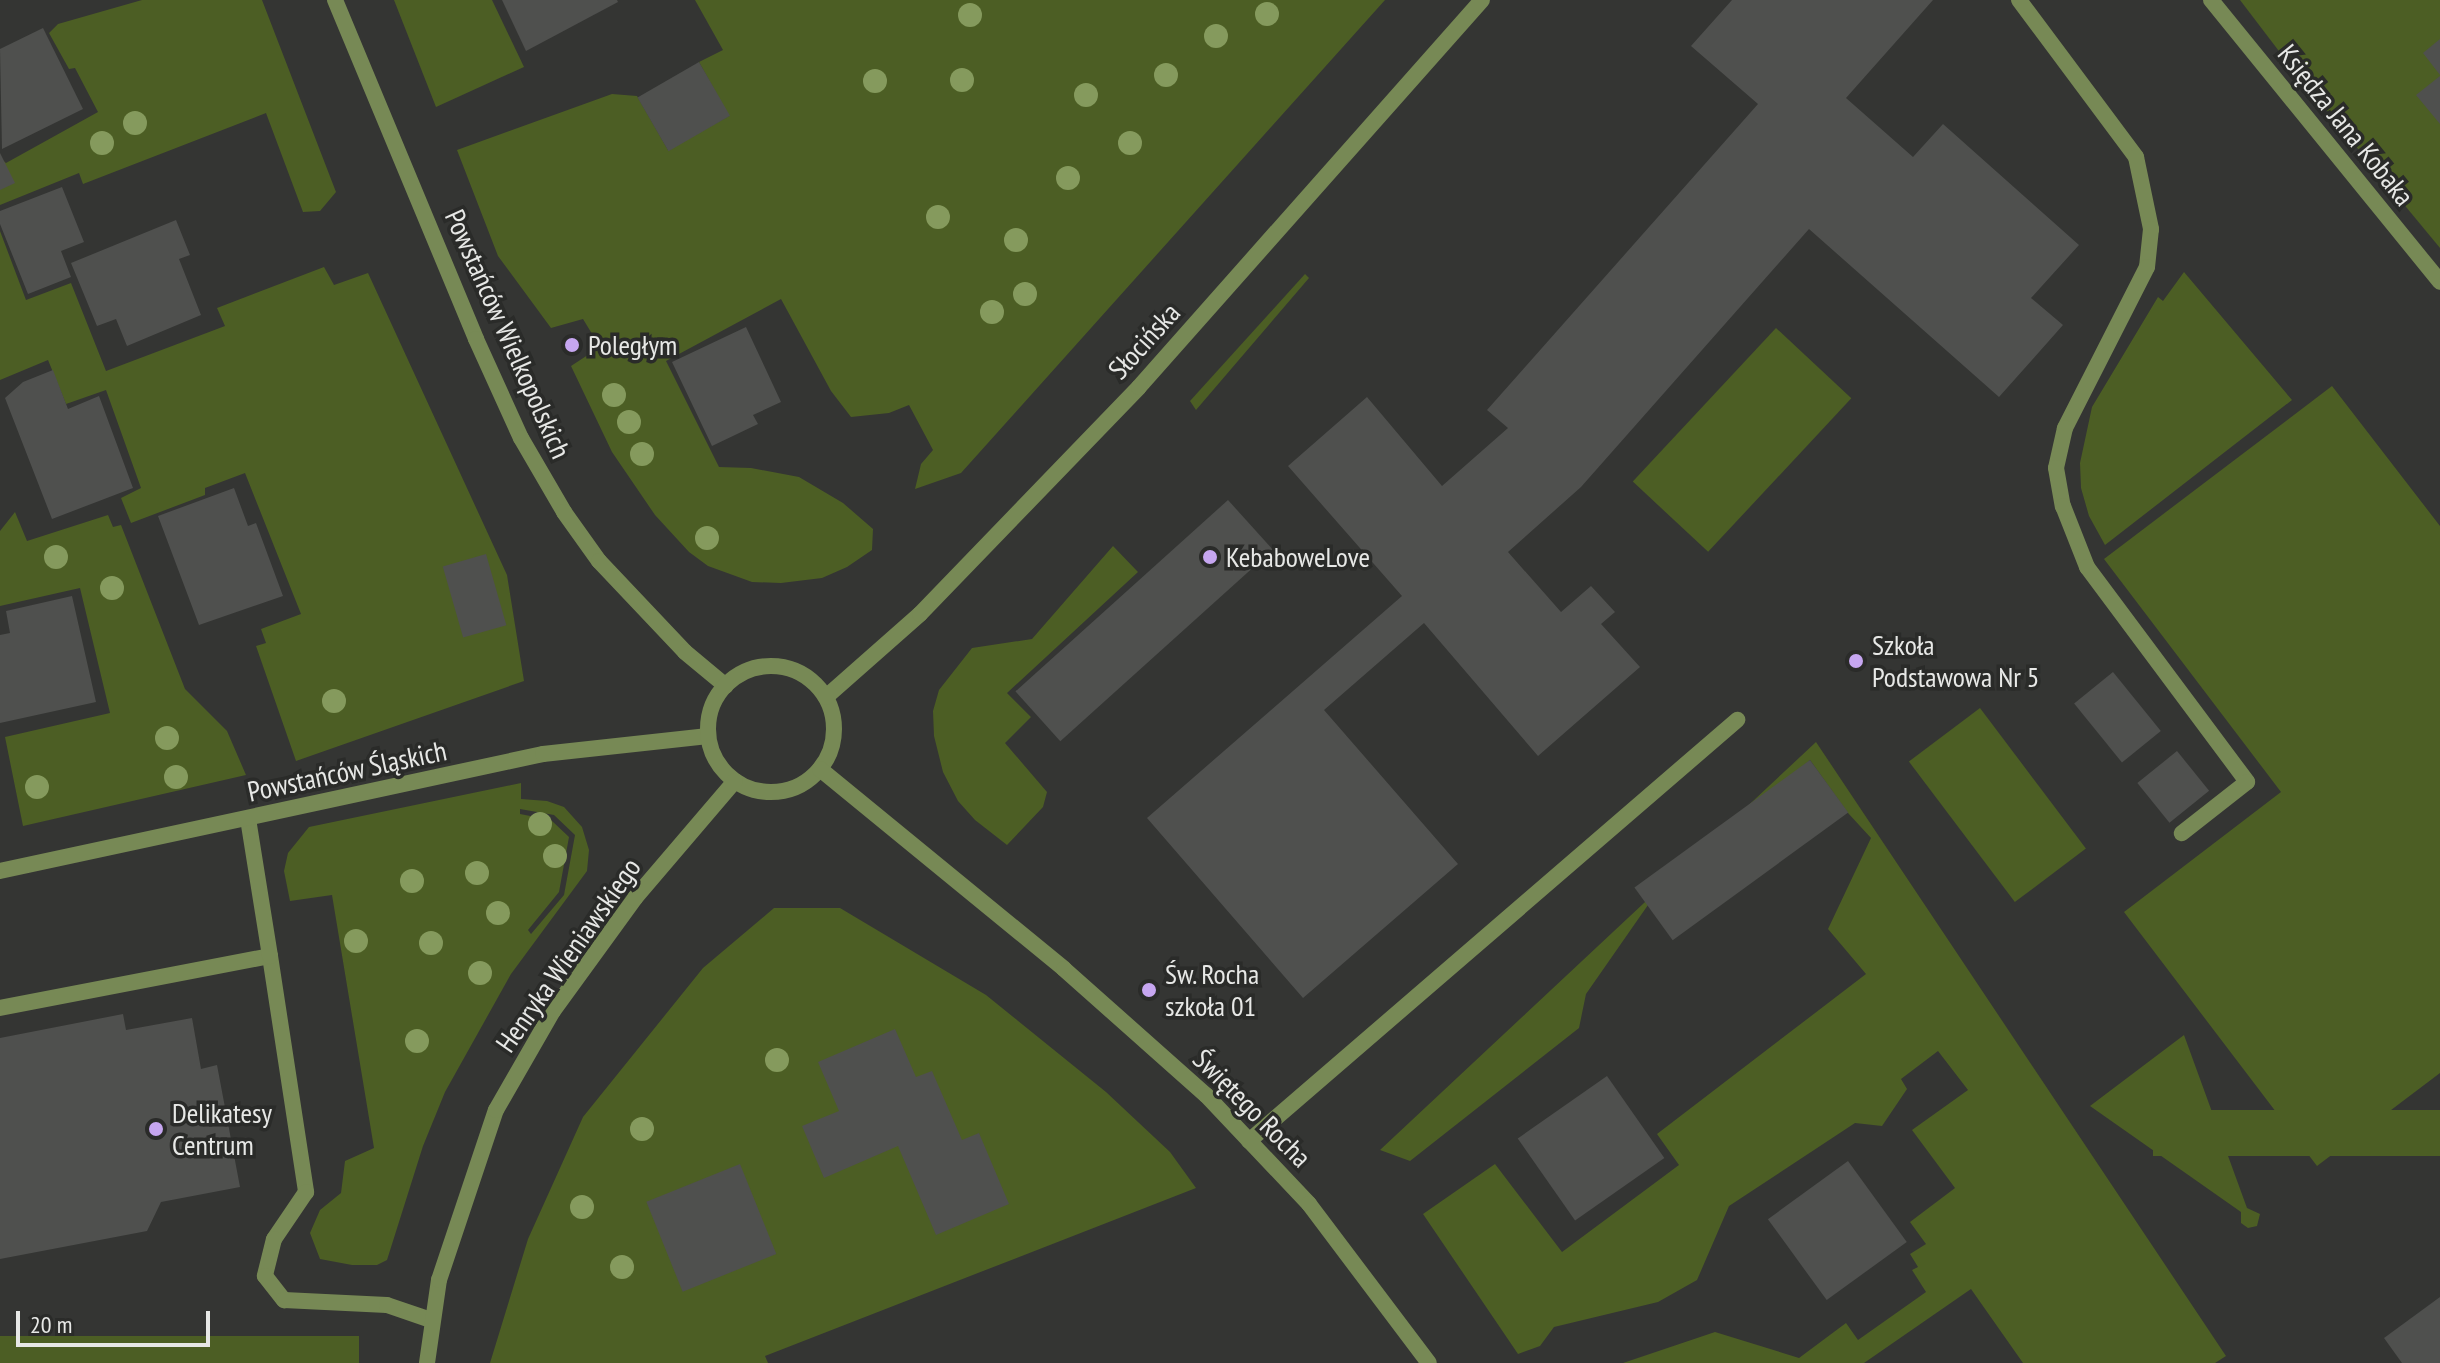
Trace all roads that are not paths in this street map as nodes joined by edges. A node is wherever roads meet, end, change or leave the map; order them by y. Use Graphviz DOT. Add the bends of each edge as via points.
graph roads {
  1 [pos="335,0"];
  2 [pos="1482,0"];
  3 [pos="2019,0"];
  4 [pos="2211,0"];
  5 [pos="2440,282"];
  6 [pos="726,686"];
  7 [pos="826,697"];
  8 [pos="1737,720"];
  9 [pos="708,736"];
  10 [pos="820,769"];
  11 [pos="735,781"];
  12 [pos="248,819"];
  13 [pos="2182,833"];
  14 [pos="0,871"];
  15 [pos="270,956"];
  16 [pos="0,1008"];
  17 [pos="1249,1141"];
  18 [pos="431,1320"];
  19 [pos="427,1363"];
  20 [pos="1429,1363"];
  1 -- 6 [label="street, Powstańców Wielkopolskich" via="521,438 599,561 685,652"];
  2 -- 7 [label="street, Słocińska" via="1139,387 920,614"];
  3 -- 13 [label="street" via="2136,157 2151,229 2147,267 2065,428 2056,468 2063,506 2087,567 2247,782"];
  4 -- 5 [label="street, Księdza Jana Kobaka"];
  6 -- 7 [label="street" via="741,674 778,666 797,672"];
  6 -- 9 [label="street" via="711,708"];
  7 -- 10 [label="street" via="834,734"];
  8 -- 17 [label="street"];
  9 -- 11 [label="street" via="712,754"];
  9 -- 12 [label="street, Powstańców Śląskich" via="543,754"];
  10 -- 11 [label="street" via="780,791"];
  10 -- 17 [label="street, Świętego Rocha" via="1108,1006"];
  11 -- 18 [label="street, Henryka Wieniawskiego" via="635,898 553,1011 516,1074 496,1110 460,1210"];
  12 -- 14 [label="street, Powstańców Śląskich"];
  12 -- 15 [label="street"];
  15 -- 16 [label="street"];
  15 -- 18 [label="street" via="306,1192 274,1239 265,1276 284,1300 387,1305"];
  17 -- 20 [label="street, Świętego Rocha" via="1309,1204"];
  18 -- 19 [label="street, Henryka Wieniawskiego"];
}
